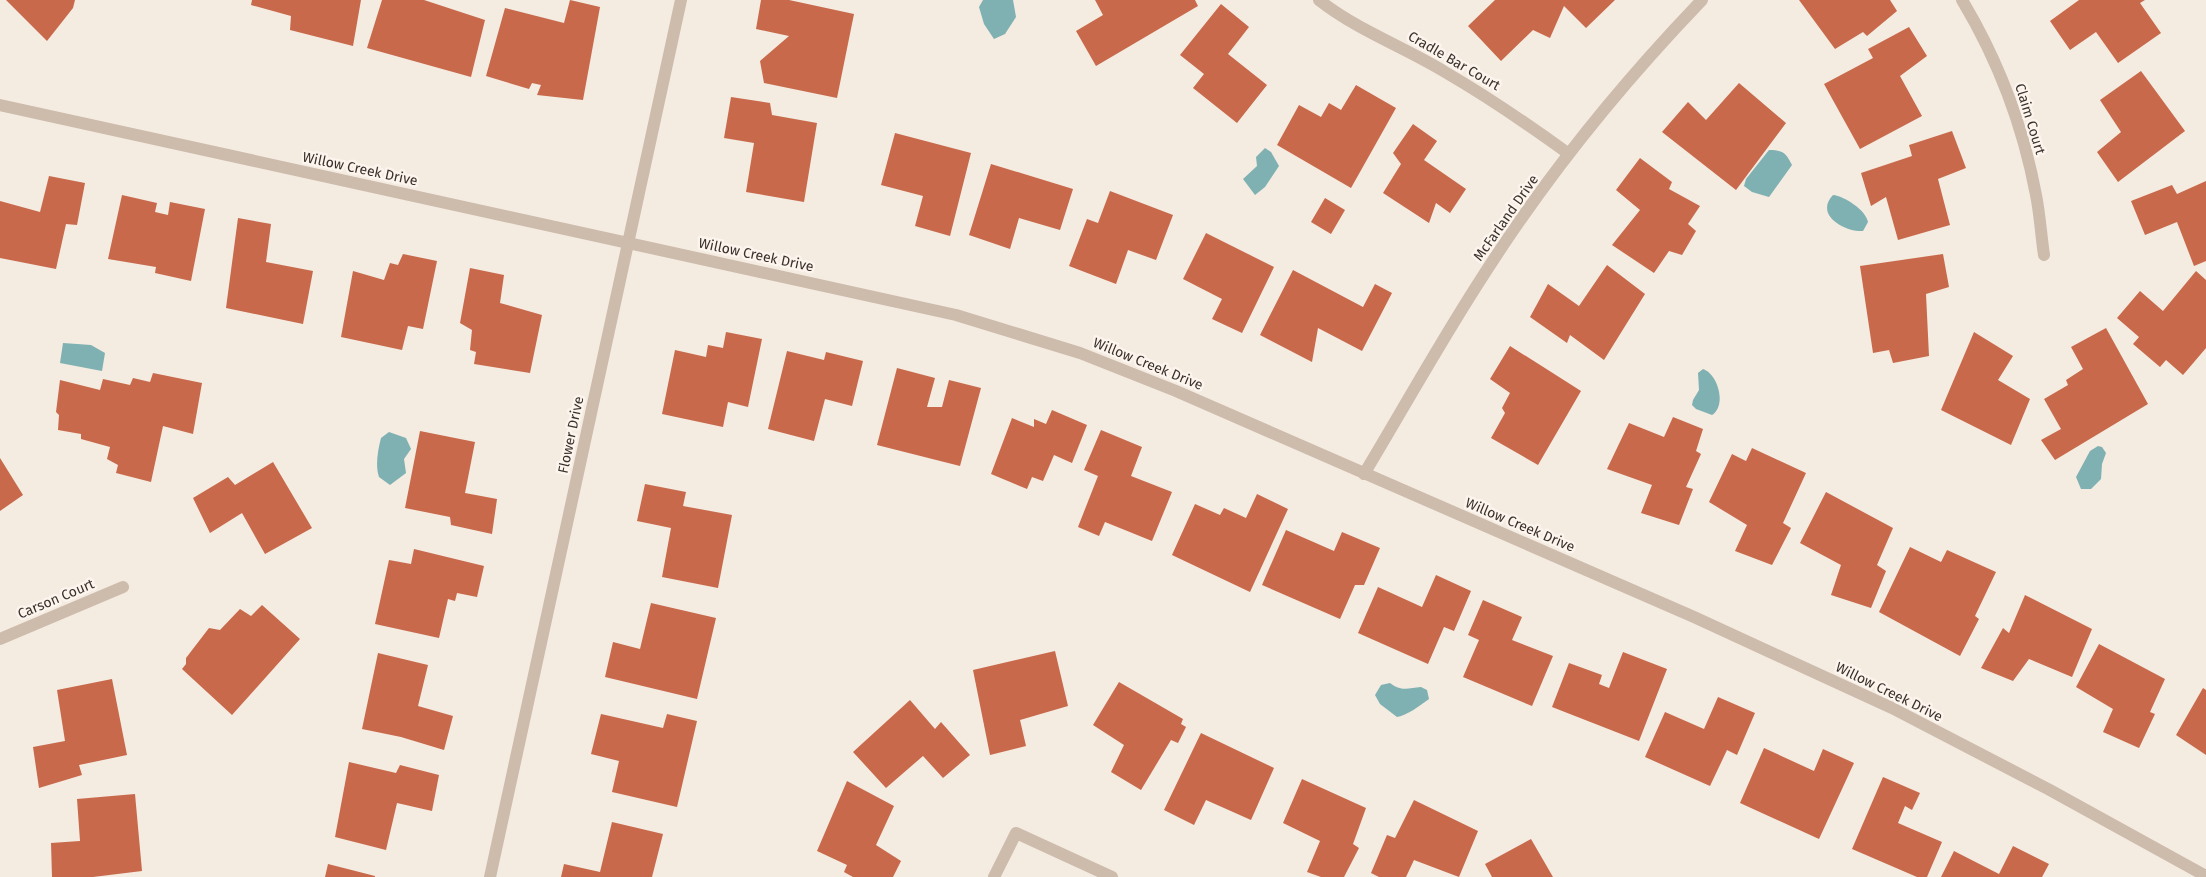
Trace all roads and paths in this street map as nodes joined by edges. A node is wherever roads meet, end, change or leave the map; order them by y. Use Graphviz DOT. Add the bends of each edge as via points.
graph roads {
  1 [pos="681,0"];
  2 [pos="1319,0"];
  3 [pos="1702,0"];
  4 [pos="1962,0"];
  5 [pos="0,105"];
  6 [pos="1569,154"];
  7 [pos="628,242"];
  8 [pos="2044,255"];
  9 [pos="1364,474"];
  10 [pos="123,587"];
  11 [pos="0,639"];
  12 [pos="2206,876"];
  13 [pos="490,877"];
  14 [pos="994,877"];
  15 [pos="1112,877"];
  1 -- 7 [label="street, Flower Drive"];
  2 -- 6 [label="street, Cradle Bar Court" via="1336,13 1444,71 1509,111"];
  3 -- 6 [label="street, McFarland Drive" via="1664,40"];
  4 -- 8 [label="street, Claim Court" via="1978,26 2003,81 2022,137 2036,196"];
  5 -- 7 [label="street, Willow Creek Drive"];
  6 -- 9 [label="street, McFarland Drive" via="1500,251"];
  7 -- 9 [label="street, Willow Creek Drive" via="956,314 1070,350 1176,391"];
  7 -- 13 [label="street, Flower Drive"];
  9 -- 12 [label="street, Willow Creek Drive" via="1694,617 1892,708"];
  10 -- 11 [label="street, Carson Court"];
  14 -- 15 [label="street" via="1016,833"];
}
